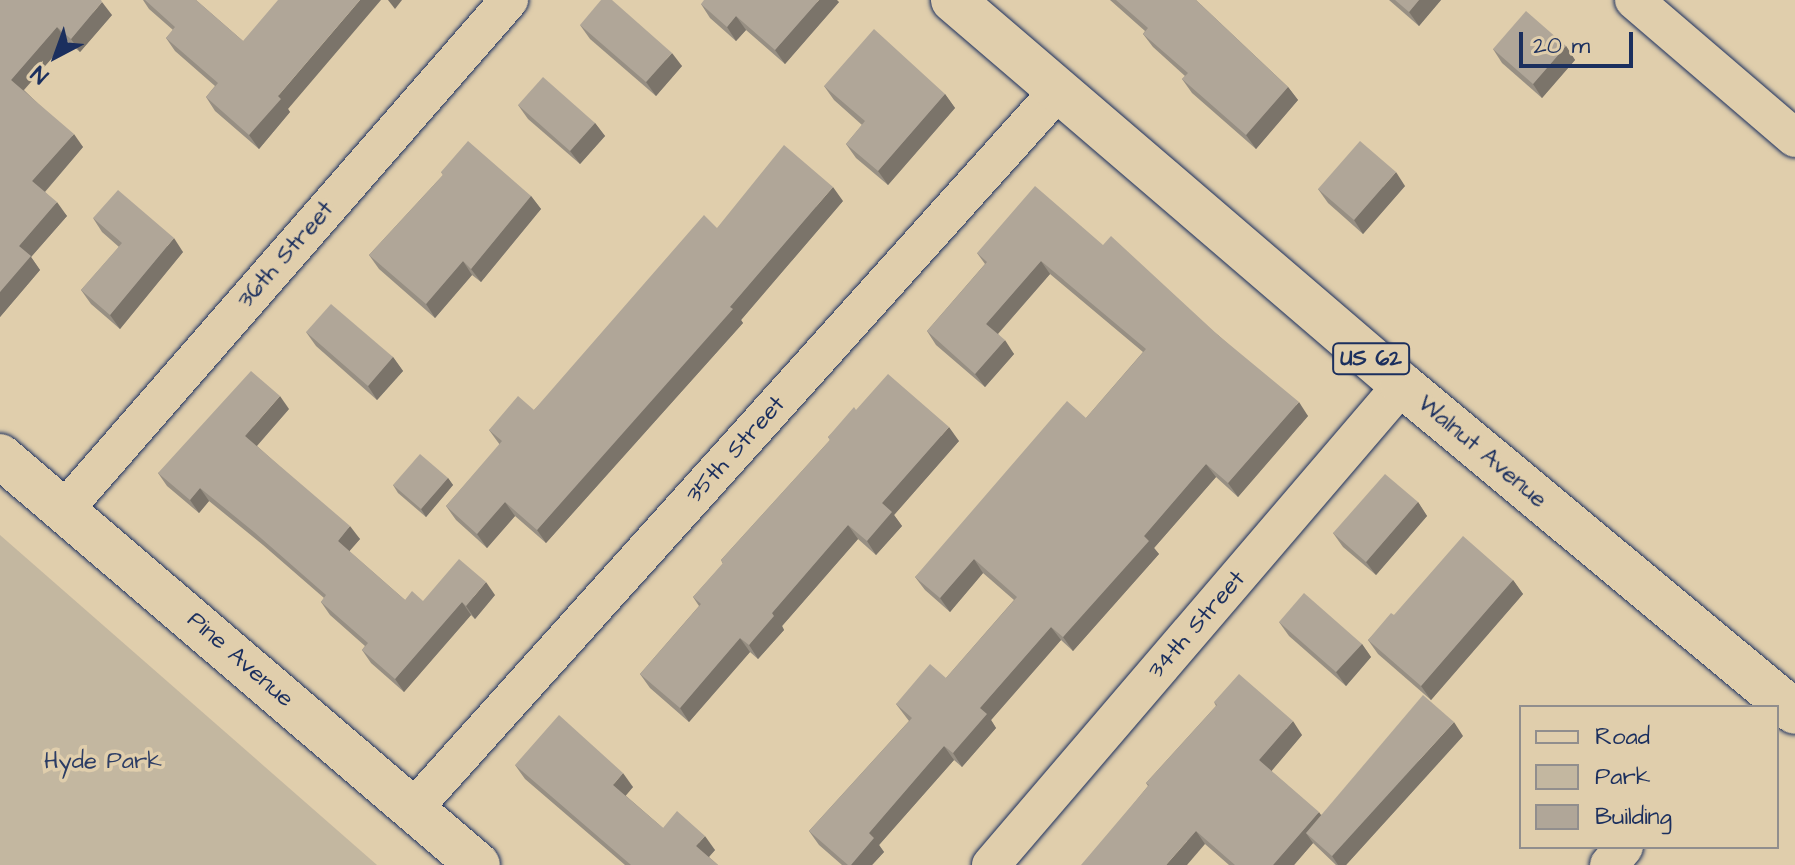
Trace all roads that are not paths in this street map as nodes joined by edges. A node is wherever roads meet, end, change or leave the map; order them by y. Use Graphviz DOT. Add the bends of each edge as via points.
graph roads {
  1 [pos="509,0"];
  2 [pos="953,0"];
  3 [pos="1634,0"];
  4 [pos="1059,90"];
  5 [pos="1795,138"];
  6 [pos="1402,385"];
  7 [pos="0,456"];
  8 [pos="64,510"];
  9 [pos="1768,702"];
  10 [pos="413,809"];
  11 [pos="1622,849"];
  12 [pos="478,865"];
  13 [pos="991,865"];
  14 [pos="1609,865"];
  1 -- 8 [label="street, 36th Street"];
  2 -- 4 [label="main road, Walnut Avenue / US 62"];
  3 -- 5 [label="street"];
  4 -- 6 [label="main road, Walnut Avenue / US 62"];
  4 -- 10 [label="street, 35th Street"];
  6 -- 9 [label="main road, Walnut Avenue / US 62"];
  6 -- 13 [label="street, 34th Street"];
  7 -- 8 [label="main road, Pine Avenue"];
  8 -- 10 [label="main road, Pine Avenue"];
  10 -- 12 [label="main road, Pine Avenue"];
  11 -- 14 [label="street"];
}
